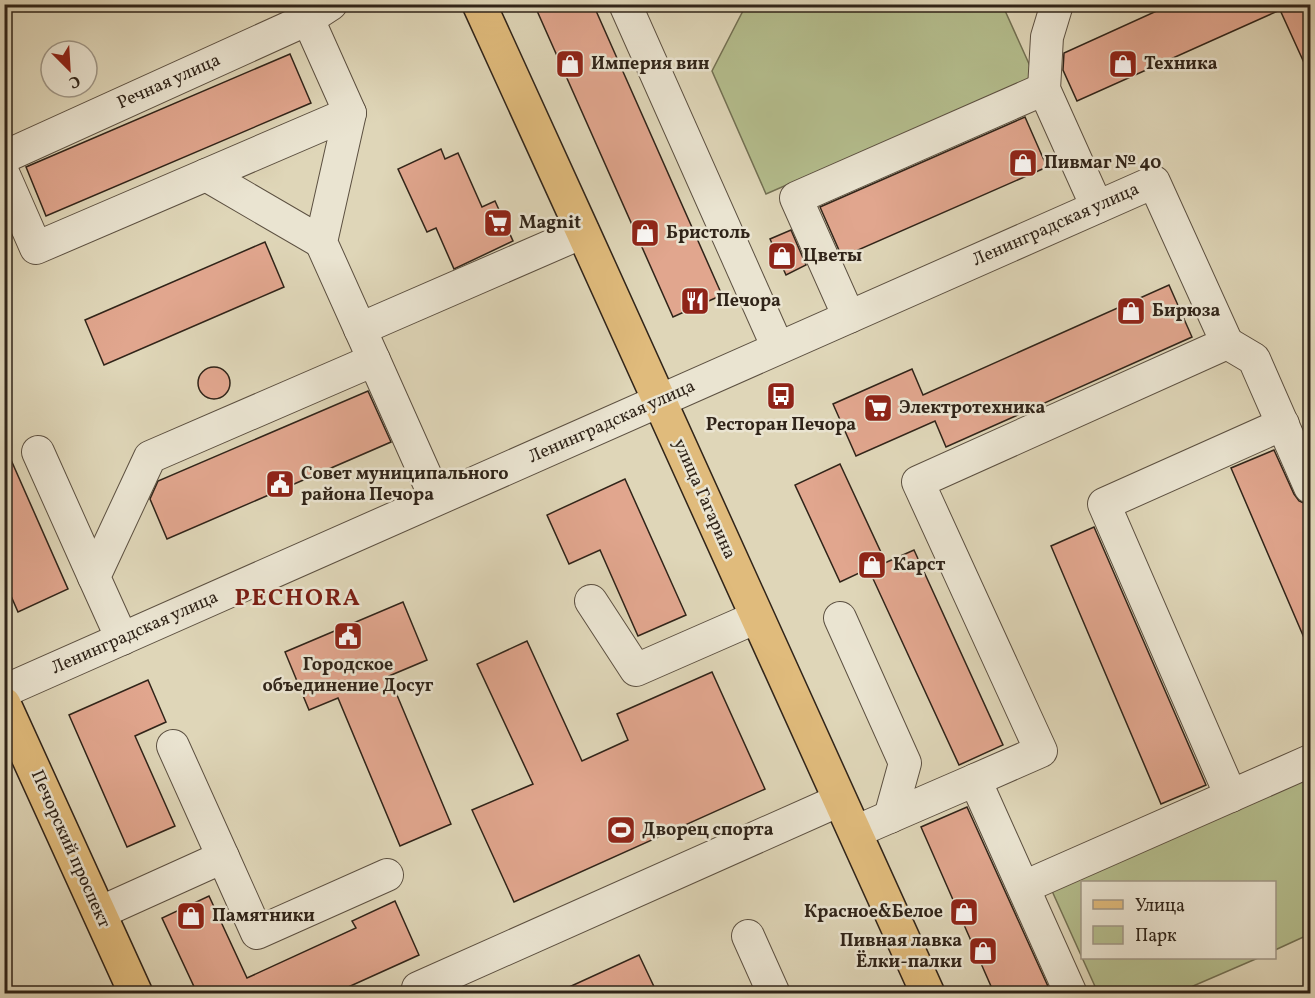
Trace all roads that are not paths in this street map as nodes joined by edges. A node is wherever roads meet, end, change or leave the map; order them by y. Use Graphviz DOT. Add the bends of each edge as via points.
graph roads {
  1 [pos="479,4"];
  2 [pos="625,4"];
  3 [pos="1057,4"];
  4 [pos="320,12"];
  5 [pos="1044,89"];
  6 [pos="350,113"];
  7 [pos="4,157"];
  8 [pos="4,175"];
  9 [pos="206,175"];
  10 [pos="1097,207"];
  11 [pos="583,232"];
  12 [pos="321,242"];
  13 [pos="849,317"];
  14 [pos="360,328"];
  15 [pos="1227,343"];
  16 [pos="778,348"];
  17 [pos="374,360"];
  18 [pos="659,400"];
  19 [pos="1283,424"];
  20 [pos="38,452"];
  21 [pos="1311,487"];
  22 [pos="436,499"];
  23 [pos="94,577"];
  24 [pos="591,601"];
  25 [pos="757,617"];
  26 [pos="840,618"];
  27 [pos="122,639"];
  28 [pos="4,691"];
  29 [pos="4,704"];
  30 [pos="172,746"];
  31 [pos="1311,761"];
  32 [pos="975,780"];
  33 [pos="1231,796"];
  34 [pos="840,800"];
  35 [pos="890,817"];
  36 [pos="855,832"];
  37 [pos="223,857"];
  38 [pos="387,874"];
  39 [pos="1023,887"];
  40 [pos="99,913"];
  41 [pos="747,936"];
  42 [pos="418,988"];
  43 [pos="136,993"];
  44 [pos="774,993"];
  45 [pos="928,993"];
  46 [pos="1071,993"];
  1 -- 11 [label="main road, улица Гагарина"];
  2 -- 16 [label="street"];
  3 -- 5 [label="street" via="1047,37"];
  4 -- 6 [label="street"];
  4 -- 7 [label="street, Речная улица"];
  5 -- 10 [label="street"];
  5 -- 13 [label="street" via="796,198"];
  6 -- 9 [label="street"];
  6 -- 12 [label="street"];
  8 -- 9 [label="street" via="36,248"];
  9 -- 12 [label="street"];
  10 -- 13 [label="street, Ленинградская улица"];
  10 -- 15 [label="street, Ленинградская улица" via="1154,182"];
  11 -- 14 [label="street"];
  11 -- 18 [label="main road, улица Гагарина"];
  12 -- 14 [label="street"];
  13 -- 16 [label="street, Ленинградская улица"];
  14 -- 17 [label="street"];
  15 -- 19 [label="street" via="1254,359"];
  15 -- 32 [label="street" via="918,483 1041,751"];
  16 -- 18 [label="street, Ленинградская улица"];
  17 -- 22 [label="street"];
  17 -- 23 [label="street" via="150,457"];
  18 -- 22 [label="street, Ленинградская улица"];
  18 -- 25 [label="main road, улица Гагарина"];
  19 -- 21 [label="street"];
  19 -- 33 [label="street" via="1104,504"];
  20 -- 23 [label="street"];
  22 -- 27 [label="street, Ленинградская улица"];
  23 -- 27 [label="street"];
  24 -- 25 [label="street" via="636,670"];
  25 -- 34 [label="main road, улица Гагарина"];
  26 -- 35 [label="street" via="905,763"];
  27 -- 28 [label="street, Ленинградская улица"];
  29 -- 40 [label="main road, Печорский проспект"];
  30 -- 37 [label="street"];
  31 -- 33 [label="street"];
  32 -- 35 [label="street"];
  32 -- 39 [label="street"];
  33 -- 39 [label="street"];
  34 -- 36 [label="main road, улица Гагарина"];
  34 -- 42 [label="street"];
  35 -- 36 [label="street"];
  36 -- 45 [label="main road, улица Гагарина"];
  37 -- 38 [label="street" via="257,933"];
  37 -- 40 [label="street"];
  39 -- 46 [label="street"];
  40 -- 43 [label="main road, Печорский проспект"];
  41 -- 44 [label="street"];
}
